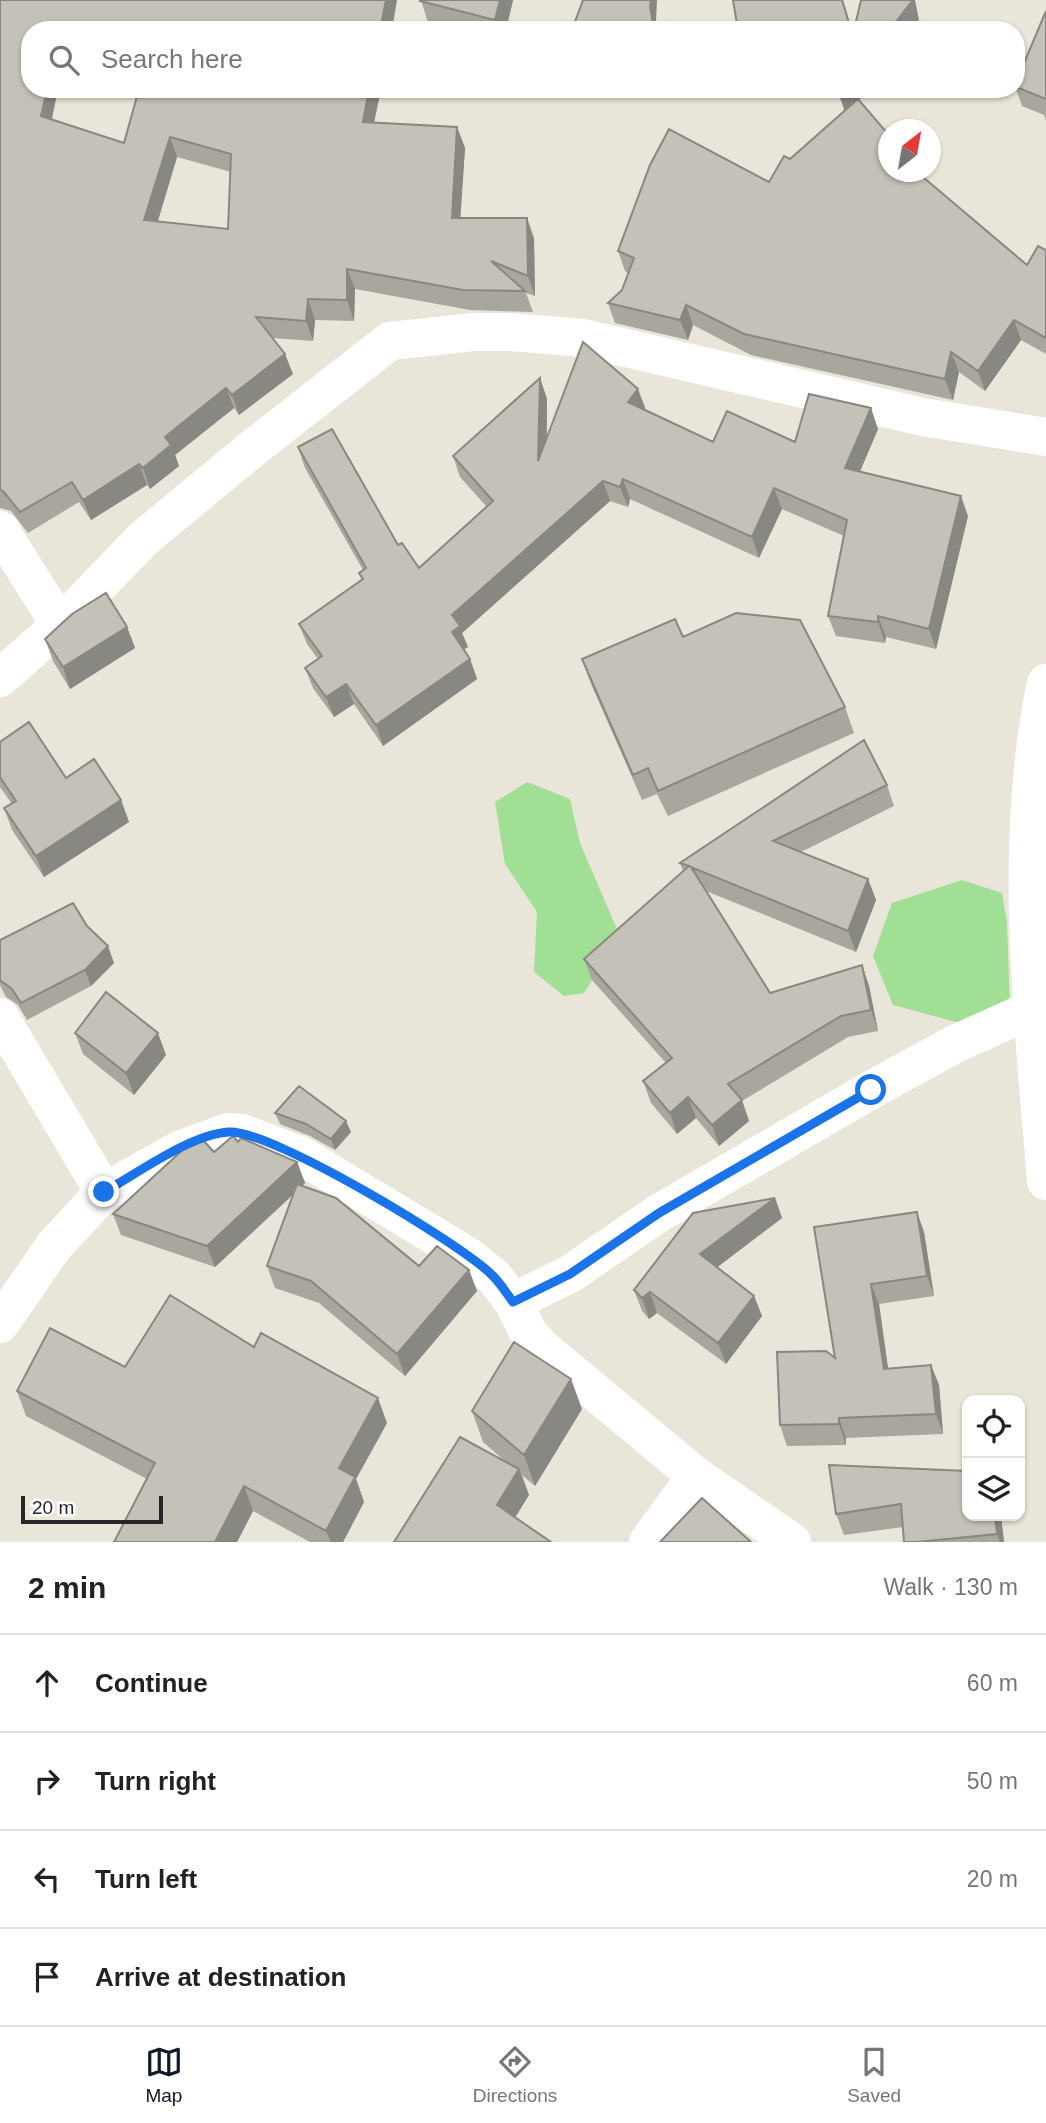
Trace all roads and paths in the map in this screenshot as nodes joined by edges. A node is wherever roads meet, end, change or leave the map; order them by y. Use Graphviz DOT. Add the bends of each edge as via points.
graph roads {
  1 [pos="1046,437"];
  2 [pos="0,530"];
  3 [pos="60,625"];
  4 [pos="0,678"];
  5 [pos="1046,683"];
  6 [pos="1039,1005"];
  7 [pos="0,1017"];
  8 [pos="1046,1181"];
  9 [pos="104,1192"];
  10 [pos="513,1302"];
  11 [pos="0,1324"];
  12 [pos="696,1476"];
  13 [pos="648,1542"];
  14 [pos="792,1542"];
  1 -- 3 [label="street" via="923,417 583,338 474,332 390,341 144,538"];
  2 -- 3 [label="street"];
  3 -- 4 [label="street"];
  5 -- 6 [label="street" via="1036,730 1028,876"];
  6 -- 8 [label="street"];
  6 -- 10 [label="street" via="871,1090 659,1213 570,1274"];
  7 -- 9 [label="street"];
  9 -- 10 [label="street" via="203,1139 242,1133 302,1156 423,1227 494,1277"];
  9 -- 11 [label="street" via="54,1246"];
  10 -- 12 [label="street" via="542,1348"];
  12 -- 13 [label="street"];
  12 -- 14 [label="street"];
}
